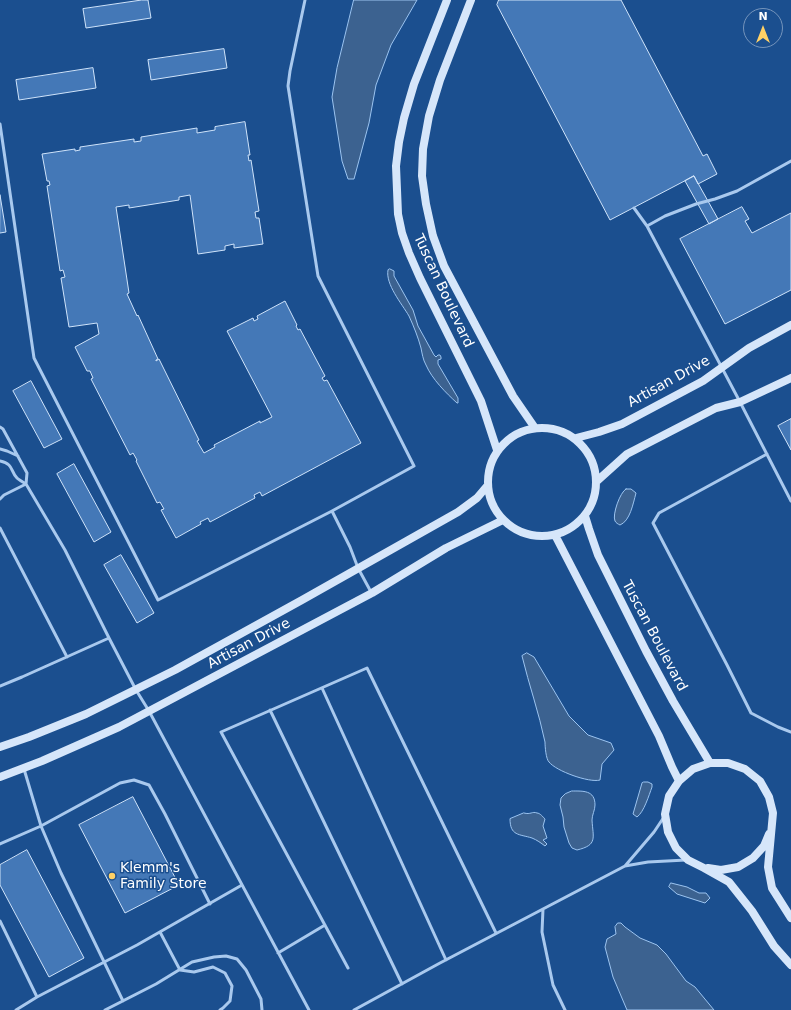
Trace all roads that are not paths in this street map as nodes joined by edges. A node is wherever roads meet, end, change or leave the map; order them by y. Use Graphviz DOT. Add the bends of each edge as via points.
graph roads {
  1 [pos="305,0"];
  2 [pos="447,0"];
  3 [pos="471,0"];
  4 [pos="0,124"];
  5 [pos="791,161"];
  6 [pos="634,208"];
  7 [pos="647,226"];
  8 [pos="791,325"];
  9 [pos="722,367"];
  10 [pos="791,378"];
  11 [pos="740,402"];
  12 [pos="0,427"];
  13 [pos="535,428"];
  14 [pos="576,438"];
  15 [pos="0,449"];
  16 [pos="497,450"];
  17 [pos="767,454"];
  18 [pos="18,456"];
  19 [pos="0,462"];
  20 [pos="597,481"];
  21 [pos="26,484"];
  22 [pos="488,485"];
  23 [pos="0,499"];
  24 [pos="791,501"];
  25 [pos="332,511"];
  26 [pos="586,516"];
  27 [pos="503,520"];
  28 [pos="0,528"];
  29 [pos="555,535"];
  30 [pos="358,568"];
  31 [pos="372,594"];
  32 [pos="109,638"];
  33 [pos="67,657"];
  34 [pos="0,686"];
  35 [pos="322,688"];
  36 [pos="136,690"];
  37 [pos="270,710"];
  38 [pos="149,711"];
  39 [pos="791,732"];
  40 [pos="0,747"];
  41 [pos="710,763"];
  42 [pos="24,768"];
  43 [pos="0,776"];
  44 [pos="678,781"];
  45 [pos="665,814"];
  46 [pos="42,826"];
  47 [pos="771,830"];
  48 [pos="0,844"];
  49 [pos="688,860"];
  50 [pos="625,866"];
  51 [pos="704,868"];
  52 [pos="242,885"];
  53 [pos="210,904"];
  54 [pos="543,909"];
  55 [pos="791,918"];
  56 [pos="0,921"];
  57 [pos="325,925"];
  58 [pos="160,932"];
  59 [pos="496,933"];
  60 [pos="278,953"];
  61 [pos="446,960"];
  62 [pos="104,962"];
  63 [pos="791,965"];
  64 [pos="348,968"];
  65 [pos="180,970"];
  66 [pos="402,984"];
  67 [pos="37,996"];
  68 [pos="123,1001"];
  69 [pos="16,1010"];
  70 [pos="105,1010"];
  71 [pos="220,1010"];
  72 [pos="262,1010"];
  73 [pos="309,1010"];
  74 [pos="354,1010"];
  75 [pos="565,1010"];
  1 -- 25 [label="lane" via="288,86 318,276 414,466"];
  2 -- 16 [label="main road, Tuscan Boulevard" via="414,84 404,118 396,166 398,214 408,253 481,401"];
  3 -- 13 [label="main road, Tuscan Boulevard" via="429,116 423,149 422,176 426,204 433,236 444,266 513,396"];
  4 -- 25 [label="lane" via="34,358 158,600"];
  5 -- 7 [label="lane" via="737,191 683,208"];
  6 -- 7 [label="lane"];
  7 -- 9 [label="lane"];
  8 -- 9 [label="main road, Artisan Drive" via="749,348"];
  9 -- 11 [label="lane"];
  9 -- 14 [label="main road, Artisan Drive" via="703,381 622,424"];
  10 -- 11 [label="main road"];
  11 -- 17 [label="lane"];
  11 -- 20 [label="main road" via="716,408 627,454"];
  12 -- 18 [label="lane"];
  13 -- 14 [label="main road" via="553,428"];
  13 -- 16 [label="main road" via="521,432"];
  14 -- 20 [label="main road" via="585,447 594,463"];
  15 -- 18 [label="lane"];
  16 -- 22 [label="main road" via="490,467"];
  17 -- 24 [label="lane"];
  17 -- 39 [label="lane" via="659,513 653,523 751,713"];
  18 -- 21 [label="lane" via="27,473"];
  19 -- 21 [label="lane" via="11,467 16,478"];
  20 -- 26 [label="main road" via="594,499"];
  21 -- 23 [label="lane"];
  21 -- 32 [label="lane" via="65,550"];
  22 -- 27 [label="main road" via="495,510"];
  22 -- 30 [label="main road, Artisan Drive" via="477,498 458,512"];
  25 -- 30 [label="lane"];
  26 -- 29 [label="main road" via="572,528"];
  26 -- 41 [label="main road, Tuscan Boulevard" via="598,555 646,651"];
  27 -- 29 [label="main road" via="518,531 536,536"];
  27 -- 31 [label="main road, Artisan Drive" via="446,548"];
  28 -- 33 [label="lane"];
  29 -- 44 [label="main road" via="659,736"];
  30 -- 31 [label="lane"];
  30 -- 36 [label="main road, Artisan Drive"];
  31 -- 38 [label="main road, Artisan Drive"];
  32 -- 33 [label="lane"];
  32 -- 36 [label="lane"];
  33 -- 34 [label="lane"];
  35 -- 37 [label="lane"];
  35 -- 59 [label="lane" via="366,668"];
  35 -- 61 [label="lane"];
  36 -- 38 [label="lane"];
  36 -- 40 [label="main road, Artisan Drive" via="86,714"];
  37 -- 57 [label="lane" via="221,732"];
  37 -- 66 [label="lane"];
  38 -- 42 [label="main road, Artisan Drive" via="119,727"];
  38 -- 52 [label="lane"];
  41 -- 44 [label="main road" via="693,769"];
  41 -- 47 [label="main road" via="734,765 745,769 760,781 769,796 773,813"];
  42 -- 43 [label="main road, Artisan Drive"];
  42 -- 46 [label="lane"];
  44 -- 45 [label="main road" via="669,796"];
  45 -- 49 [label="main road" via="668,832 676,848"];
  45 -- 50 [label="lane" via="654,832"];
  46 -- 48 [label="lane"];
  46 -- 53 [label="lane" via="120,783 134,780 149,785"];
  46 -- 62 [label="lane" via="61,873"];
  47 -- 51 [label="main road" via="764,846 748,861 721,870"];
  47 -- 55 [label="main road" via="768,867 772,888"];
  49 -- 50 [label="lane"];
  49 -- 51 [label="main road"];
  50 -- 54 [label="lane"];
  51 -- 63 [label="main road" via="729,882 752,911 774,946"];
  52 -- 53 [label="lane"];
  52 -- 60 [label="lane"];
  53 -- 58 [label="lane"];
  54 -- 59 [label="lane"];
  54 -- 75 [label="lane" via="542,932 553,985"];
  56 -- 67 [label="lane"];
  57 -- 60 [label="lane"];
  57 -- 64 [label="lane"];
  58 -- 62 [label="lane"];
  58 -- 65 [label="lane"];
  59 -- 61 [label="lane"];
  60 -- 73 [label="lane"];
  61 -- 66 [label="lane"];
  62 -- 67 [label="lane"];
  62 -- 68 [label="lane"];
  65 -- 68 [label="lane"];
  65 -- 71 [label="lane" via="194,972 213,967 225,973 232,986 230,1001"];
  65 -- 72 [label="lane" via="192,962 214,957 226,956 237,959 261,998"];
  66 -- 74 [label="lane"];
  67 -- 69 [label="lane"];
  68 -- 70 [label="lane"];
}
